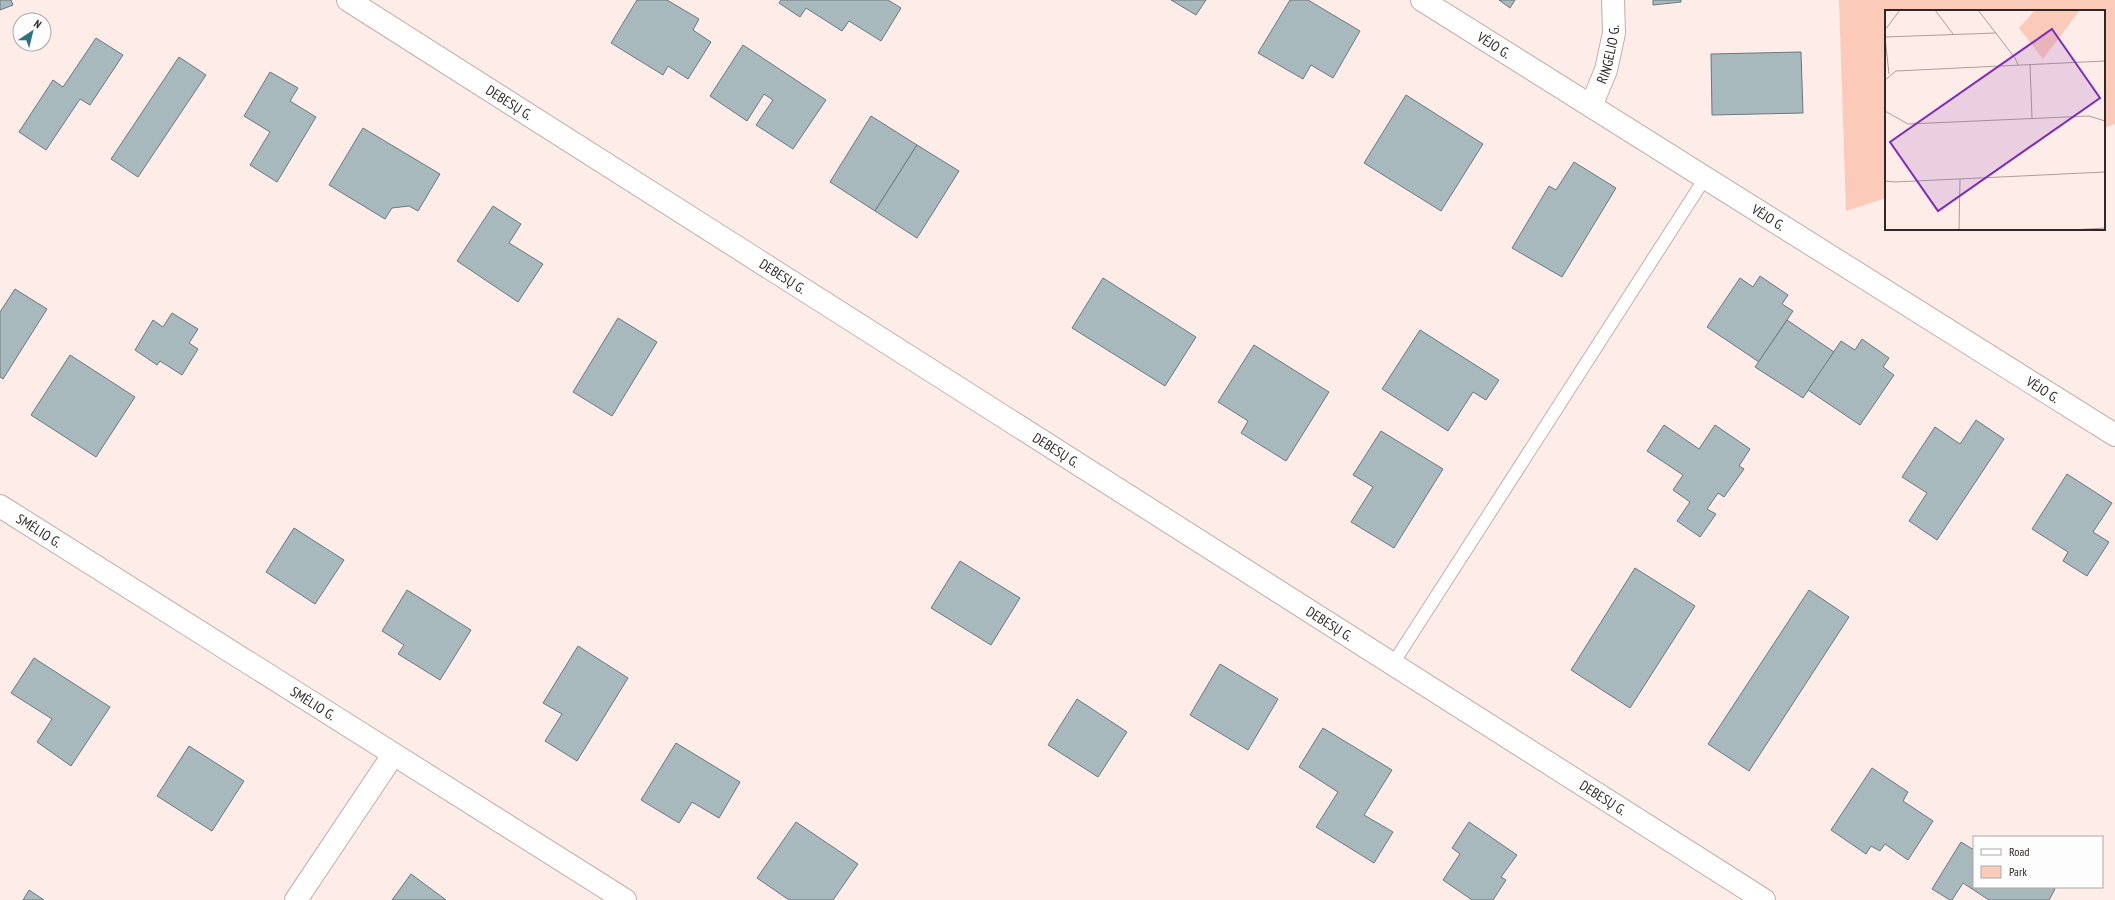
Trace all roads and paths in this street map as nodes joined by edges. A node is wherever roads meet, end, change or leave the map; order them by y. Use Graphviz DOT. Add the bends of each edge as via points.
graph roads {
  1 [pos="348,0"];
  2 [pos="1422,0"];
  3 [pos="1613,0"];
  4 [pos="1591,106"];
  5 [pos="1705,178"];
  6 [pos="2115,435"];
  7 [pos="0,506"];
  8 [pos="1392,665"];
  9 [pos="393,754"];
  10 [pos="296,900"];
  11 [pos="625,900"];
  12 [pos="1764,900"];
  1 -- 8 [label="street, DEBESŲ G."];
  2 -- 4 [label="street, VĖJO G."];
  3 -- 4 [label="street, RINGELIO G." via="1614,33 1606,70"];
  4 -- 5 [label="street, VĖJO G."];
  5 -- 6 [label="street, VĖJO G."];
  5 -- 8 [label="lane"];
  7 -- 9 [label="street, SMĖLIO G."];
  8 -- 12 [label="street, DEBESŲ G."];
  9 -- 10 [label="street"];
  9 -- 11 [label="street, SMĖLIO G."];
}
